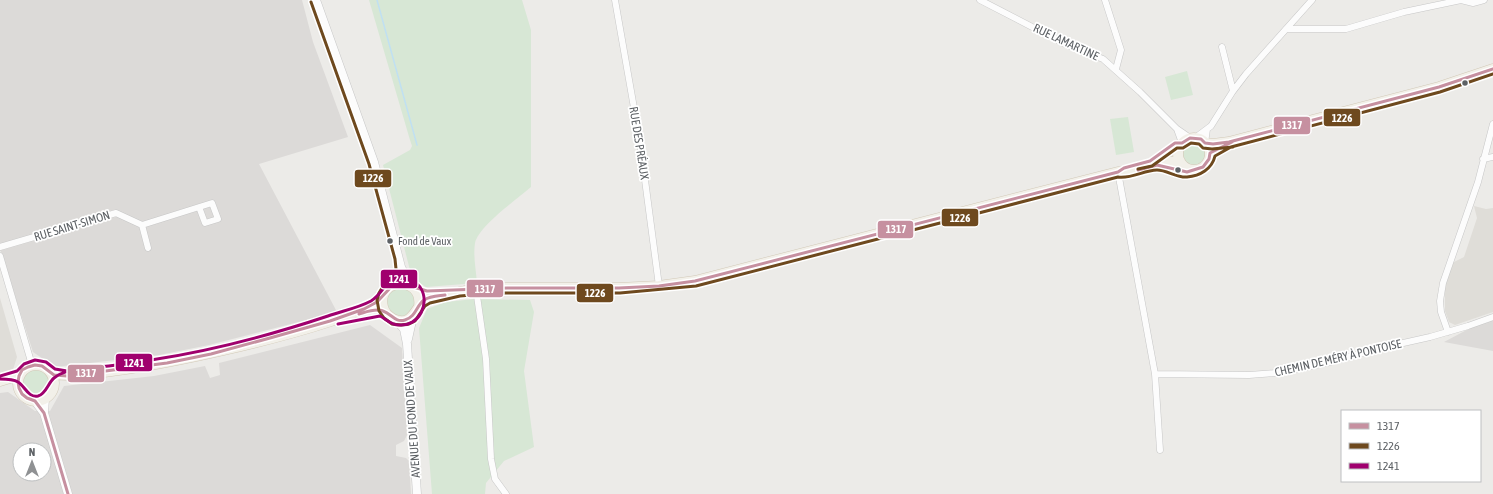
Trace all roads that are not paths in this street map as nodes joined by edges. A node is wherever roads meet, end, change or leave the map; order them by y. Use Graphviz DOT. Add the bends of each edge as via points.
graph roads {
  1 [pos="316,0"];
  2 [pos="615,0"];
  3 [pos="980,0"];
  4 [pos="1105,0"];
  5 [pos="1312,0"];
  6 [pos="1461,0"];
  7 [pos="1484,0"];
  8 [pos="1286,29"];
  9 [pos="1222,47"];
  10 [pos="1116,69"];
  11 [pos="1493,69"];
  12 [pos="1233,91"];
  13 [pos="1493,124"];
  14 [pos="1177,129"];
  15 [pos="1207,129"];
  16 [pos="1186,142"];
  17 [pos="1229,142"];
  18 [pos="1206,143"];
  19 [pos="1210,153"];
  20 [pos="1493,157"];
  21 [pos="1483,159"];
  22 [pos="1180,161"];
  23 [pos="1118,172"];
  24 [pos="199,207"];
  25 [pos="142,225"];
  26 [pos="0,247"];
  27 [pos="148,248"];
  28 [pos="0,256"];
  29 [pos="401,267"];
  30 [pos="396,284"];
  31 [pos="659,286"];
  32 [pos="412,287"];
  33 [pos="473,290"];
  34 [pos="383,296"];
  35 [pos="419,306"];
  36 [pos="385,312"];
  37 [pos="413,316"];
  38 [pos="1493,317"];
  39 [pos="337,319"];
  40 [pos="396,320"];
  41 [pos="1448,332"];
  42 [pos="407,344"];
  43 [pos="32,365"];
  44 [pos="51,373"];
  45 [pos="1155,374"];
  46 [pos="20,375"];
  47 [pos="67,376"];
  48 [pos="0,383"];
  49 [pos="54,385"];
  50 [pos="19,389"];
  51 [pos="45,398"];
  52 [pos="35,401"];
  53 [pos="44,413"];
  54 [pos="1160,450"];
  55 [pos="68,494"];
  56 [pos="417,494"];
  57 [pos="506,494"];
  1 -- 29 [label="street" via="374,162"];
  2 -- 31 [label="street, RUE DES PRÉAUX" via="640,142"];
  3 -- 10 [label="street, RUE LAMARTINE" via="1065,44 1097,56"];
  4 -- 10 [label="street" via="1121,50"];
  5 -- 8 [label="street"];
  6 -- 7 [label="street" via="1473,4"];
  6 -- 8 [label="street" via="1404,12 1346,29"];
  8 -- 12 [label="street"];
  9 -- 12 [label="street"];
  10 -- 14 [label="street, RUE LAMARTINE"];
  11 -- 17 [label="main road" via="1439,88"];
  12 -- 15 [label="street"];
  13 -- 21 [label="street"];
  14 -- 16 [label="street, RUE LAMARTINE"];
  14 -- 16 [label="street, RUE LAMARTINE"];
  15 -- 16 [label="street"];
  15 -- 18 [label="street"];
  16 -- 18 [label="main road" via="1201,139"];
  16 -- 22 [label="main road"];
  16 -- 23 [label="main road" via="1170,155"];
  17 -- 18 [label="main road"];
  17 -- 19 [label="main road"];
  18 -- 19 [label="main road"];
  19 -- 22 [label="main road" via="1206,163 1199,169 1183,166"];
  20 -- 21 [label="street"];
  21 -- 41 [label="street" via="1478,182 1443,283 1441,312"];
  22 -- 23 [label="main road" via="1125,173"];
  23 -- 31 [label="main road" via="695,281"];
  23 -- 45 [label="street"];
  24 -- 25 [label="street"];
  25 -- 26 [label="street, RUE SAINT-SIMON" via="116,212"];
  25 -- 27 [label="street"];
  28 -- 43 [label="street"];
  29 -- 30 [label="street" via="401,277"];
  29 -- 32 [label="street"];
  30 -- 32 [label="main road" via="402,283"];
  30 -- 34 [label="main road"];
  31 -- 33 [label="main road"];
  32 -- 33 [label="main road" via="423,291"];
  32 -- 35 [label="main road" via="419,297"];
  33 -- 35 [label="main road" via="428,298"];
  33 -- 57 [label="street" via="486,359 491,459 495,479"];
  34 -- 36 [label="main road" via="382,305"];
  34 -- 39 [label="main road" via="374,305"];
  35 -- 37 [label="main road"];
  36 -- 39 [label="main road" via="374,311"];
  36 -- 40 [label="main road"];
  37 -- 40 [label="main road"];
  37 -- 42 [label="street, AVENUE DU FOND DE VAUX"];
  38 -- 41 [label="street, CHEMIN DE MÉRY À PONTOISE"];
  39 -- 47 [label="main road" via="168,363"];
  40 -- 42 [label="street, AVENUE DU FOND DE VAUX" via="404,329"];
  41 -- 45 [label="street, CHEMIN DE MÉRY À PONTOISE" via="1331,362 1276,373"];
  42 -- 56 [label="street, AVENUE DU FOND DE VAUX"];
  43 -- 44 [label="main road" via="43,366"];
  43 -- 46 [label="main road" via="24,369"];
  44 -- 47 [label="main road"];
  44 -- 49 [label="main road"];
  45 -- 54 [label="street"];
  46 -- 48 [label="main road"];
  46 -- 50 [label="main road"];
  47 -- 49 [label="main road"];
  48 -- 50 [label="main road"];
  49 -- 51 [label="main road" via="51,393"];
  50 -- 52 [label="main road" via="24,396"];
  51 -- 52 [label="main road"];
  51 -- 53 [label="street"];
  52 -- 53 [label="street"];
  53 -- 55 [label="street"];
}
